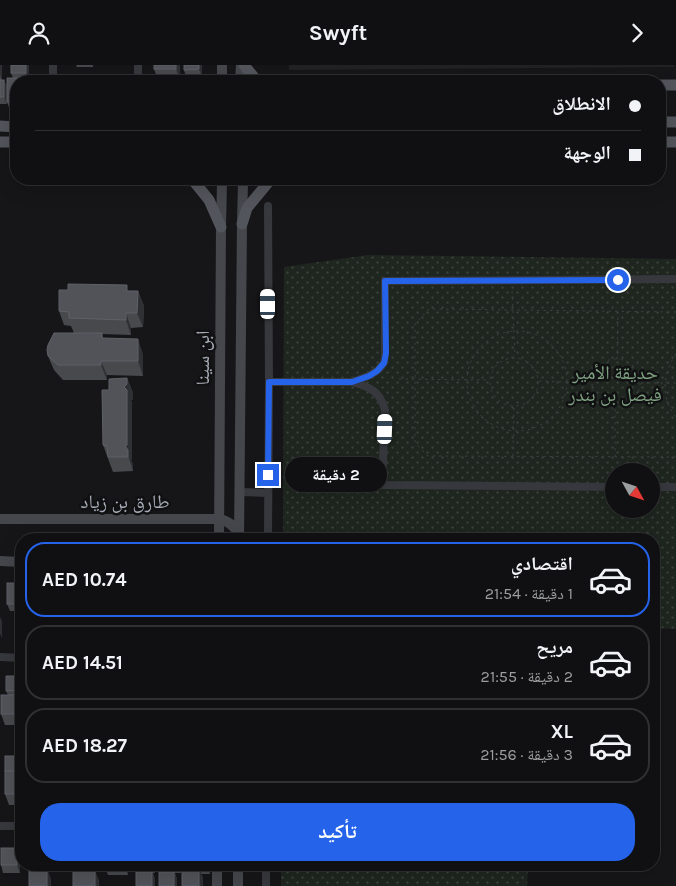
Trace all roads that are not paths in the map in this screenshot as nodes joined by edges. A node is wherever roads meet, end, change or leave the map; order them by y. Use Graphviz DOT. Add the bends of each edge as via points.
graph roads {
  1 [pos="243,65"];
  2 [pos="252,75"];
  3 [pos="197,185"];
  4 [pos="222,185"];
  5 [pos="243,185"];
  6 [pos="266,185"];
  7 [pos="268,206"];
  8 [pos="242,224"];
  9 [pos="221,227"];
  10 [pos="676,279"];
  11 [pos="269,382"];
  12 [pos="352,382"];
  13 [pos="605,487"];
  14 [pos="660,487"];
  15 [pos="676,487"];
  16 [pos="240,493"];
  17 [pos="268,493"];
  18 [pos="0,519"];
  19 [pos="219,519"];
  20 [pos="219,533"];
  21 [pos="237,533"];
  22 [pos="239,533"];
  23 [pos="268,533"];
  24 [pos="0,561"];
  25 [pos="15,561"];
  26 [pos="0,657"];
  27 [pos="15,657"];
  28 [pos="0,826"];
  29 [pos="15,826"];
  30 [pos="217,871"];
  31 [pos="238,871"];
  32 [pos="266,871"];
  33 [pos="217,886"];
  34 [pos="238,886"];
  35 [pos="266,886"];
  1 -- 2 [label="main road"];
  3 -- 9 [label="main road" via="209,200"];
  4 -- 9 [label="street, ابن سينا"];
  5 -- 8 [label="street, ابن سينا"];
  6 -- 8 [label="main road" via="247,208"];
  7 -- 11 [label="street"];
  8 -- 16 [label="street, ابن سينا"];
  9 -- 19 [label="street, ابن سينا"];
  10 -- 12 [label="street" via="385,281 384,363 369,376"];
  11 -- 12 [label="street"];
  11 -- 17 [label="street"];
  12 -- 13 [label="street" via="368,387 383,401 382,485"];
  14 -- 15 [label="street"];
  16 -- 17 [label="street"];
  16 -- 22 [label="street, ابن سينا"];
  17 -- 23 [label="street"];
  18 -- 19 [label="street, طارق بن زياد"];
  19 -- 20 [label="street, ابن سينا"];
  19 -- 21 [label="street" via="232,524"];
  24 -- 25 [label="street"];
  26 -- 27 [label="street"];
  28 -- 29 [label="street"];
  30 -- 33 [label="street"];
  31 -- 34 [label="street"];
  32 -- 35 [label="street"];
}
